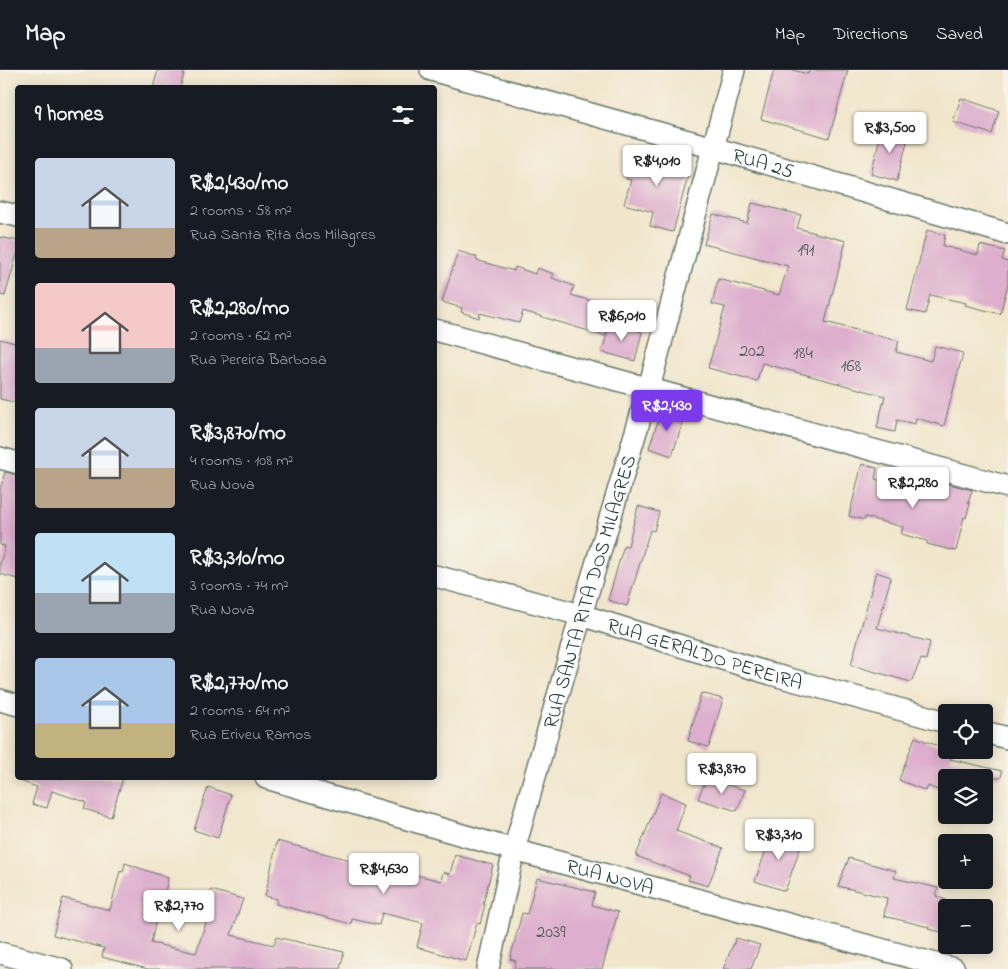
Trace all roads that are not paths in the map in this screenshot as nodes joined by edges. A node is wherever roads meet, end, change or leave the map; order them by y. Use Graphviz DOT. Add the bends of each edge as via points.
graph roads {
  1 [pos="431,70"];
  2 [pos="734,70"];
  3 [pos="714,148"];
  4 [pos="0,212"];
  5 [pos="15,215"];
  6 [pos="1008,234"];
  7 [pos="437,331"];
  8 [pos="650,388"];
  9 [pos="0,458"];
  10 [pos="15,462"];
  11 [pos="1008,487"];
  12 [pos="437,577"];
  13 [pos="581,615"];
  14 [pos="0,700"];
  15 [pos="15,705"];
  16 [pos="938,720"];
  17 [pos="993,734"];
  18 [pos="1008,738"];
  19 [pos="273,780"];
  20 [pos="514,850"];
  21 [pos="0,952"];
  22 [pos="62,969"];
  23 [pos="488,969"];
  24 [pos="954,969"];
  1 -- 3 [label="street, RUA 25"];
  2 -- 3 [label="street, RUA SANTA RITA DOS MILAGRES"];
  3 -- 6 [label="street, RUA 25"];
  3 -- 8 [label="street, RUA SANTA RITA DOS MILAGRES"];
  4 -- 5 [label="street"];
  7 -- 8 [label="street"];
  8 -- 11 [label="street"];
  8 -- 13 [label="street, RUA SANTA RITA DOS MILAGRES"];
  9 -- 10 [label="street"];
  12 -- 13 [label="street, RUA GERALDO PEREIRA"];
  13 -- 16 [label="street, RUA GERALDO PEREIRA" via="771,674"];
  13 -- 20 [label="street, RUA SANTA RITA DOS MILAGRES"];
  14 -- 15 [label="street"];
  17 -- 18 [label="street"];
  19 -- 20 [label="street, RUA NOVA"];
  20 -- 23 [label="street, RUA SANTA RITA DOS MILAGRES"];
  20 -- 24 [label="street, RUA NOVA"];
  21 -- 22 [label="street"];
}
